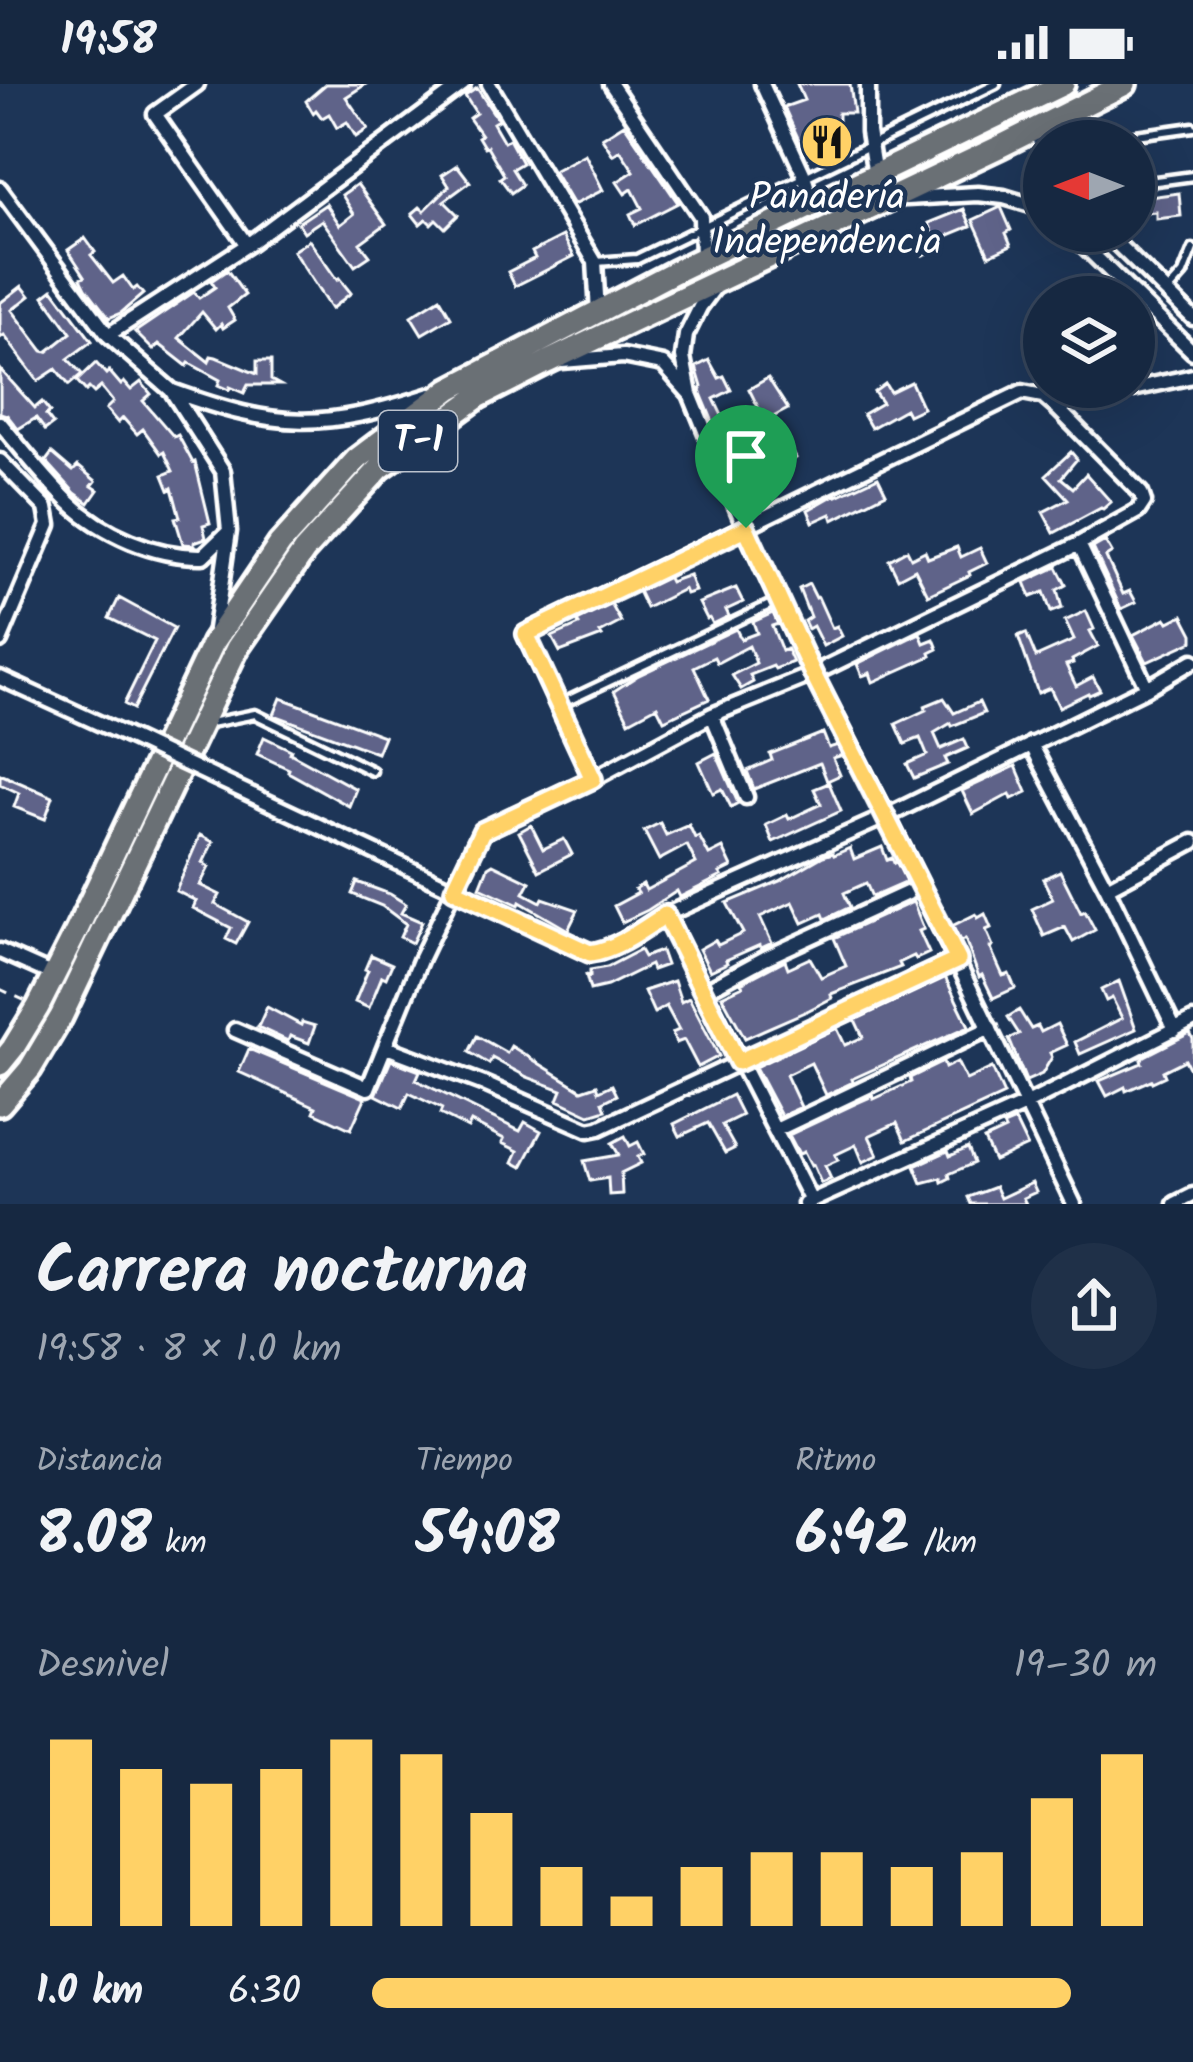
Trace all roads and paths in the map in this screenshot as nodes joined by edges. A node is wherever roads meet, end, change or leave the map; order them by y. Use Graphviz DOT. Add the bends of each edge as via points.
graph roads {
  1 [pos="197,84"];
  2 [pos="463,84"];
  3 [pos="489,84"];
  4 [pos="611,84"];
  5 [pos="762,84"];
  6 [pos="868,84"];
  7 [pos="996,84"];
  8 [pos="1125,84"];
  9 [pos="1055,86"];
  10 [pos="1066,120"];
  11 [pos="1193,127"];
  12 [pos="1155,133"];
  13 [pos="1023,144"];
  14 [pos="870,146"];
  15 [pos="875,175"];
  16 [pos="1193,176"];
  17 [pos="805,178"];
  18 [pos="1155,181"];
  19 [pos="0,189"];
  20 [pos="887,199"];
  21 [pos="1023,203"];
  22 [pos="813,205"];
  23 [pos="701,229"];
  24 [pos="247,245"];
  25 [pos="1193,249"];
  26 [pos="1091,252"];
  27 [pos="1124,252"];
  28 [pos="702,259"];
  29 [pos="595,262"];
  30 [pos="724,276"];
  31 [pos="1165,294"];
  32 [pos="598,312"];
  33 [pos="1193,318"];
  34 [pos="108,335"];
  35 [pos="1193,352"];
  36 [pos="547,362"];
  37 [pos="1193,376"];
  38 [pos="450,389"];
  39 [pos="171,390"];
  40 [pos="690,394"];
  41 [pos="1059,410"];
  42 [pos="0,423"];
  43 [pos="0,461"];
  44 [pos="746,528"];
  45 [pos="229,531"];
  46 [pos="1079,544"];
  47 [pos="781,599"];
  48 [pos="0,641"];
  49 [pos="213,644"];
  50 [pos="1193,661"];
  51 [pos="813,674"];
  52 [pos="0,678"];
  53 [pos="1147,688"];
  54 [pos="559,705"];
  55 [pos="712,715"];
  56 [pos="201,724"];
  57 [pos="1031,744"];
  58 [pos="372,771"];
  59 [pos="593,779"];
  60 [pos="746,797"];
  61 [pos="887,816"];
  62 [pos="1193,842"];
  63 [pos="920,887"];
  64 [pos="1107,888"];
  65 [pos="454,890"];
  66 [pos="665,915"];
  67 [pos="0,951"];
  68 [pos="958,960"];
  69 [pos="54,975"];
  70 [pos="0,989"];
  71 [pos="704,991"];
  72 [pos="38,1007"];
  73 [pos="1193,1020"];
  74 [pos="990,1028"];
  75 [pos="235,1030"];
  76 [pos="1175,1030"];
  77 [pos="386,1047"];
  78 [pos="738,1062"];
  79 [pos="0,1064"];
  80 [pos="0,1104"];
  81 [pos="1027,1104"];
  82 [pos="776,1130"];
  83 [pos="1193,1195"];
  84 [pos="808,1203"];
  85 [pos="1074,1204"];
  86 [pos="1175,1204"];
  1 -- 24 [label="street" via="155,114"];
  2 -- 24 [label="street"];
  3 -- 29 [label="street"];
  4 -- 23 [label="street"];
  5 -- 17 [label="street"];
  6 -- 14 [label="street"];
  7 -- 14 [label="lane"];
  8 -- 10 [label="highway, T-1"];
  9 -- 15 [label="highway, T-1"];
  11 -- 12 [label="lane"];
  13 -- 20 [label="highway, T-1"];
  14 -- 15 [label="street"];
  14 -- 17 [label="lane"];
  15 -- 22 [label="highway, T-1"];
  16 -- 18 [label="lane"];
  17 -- 22 [label="street"];
  17 -- 23 [label="lane"];
  19 -- 34 [label="street"];
  20 -- 21 [label="street" via="978,194"];
  20 -- 30 [label="highway, T-1"];
  22 -- 28 [label="highway, T-1"];
  23 -- 28 [label="street"];
  23 -- 29 [label="lane" via="637,260"];
  24 -- 34 [label="street"];
  25 -- 31 [label="lane"];
  26 -- 35 [label="street"];
  27 -- 31 [label="street"];
  28 -- 32 [label="highway, T-1"];
  29 -- 32 [label="street"];
  30 -- 36 [label="highway, T-1"];
  30 -- 40 [label="street" via="686,335"];
  31 -- 33 [label="street"];
  32 -- 38 [label="highway, T-1"];
  34 -- 39 [label="street"];
  36 -- 40 [label="street" via="623,356 663,364"];
  36 -- 56 [label="highway, T-1" via="478,397 380,468 304,551 237,648"];
  37 -- 41 [label="street"];
  38 -- 39 [label="street" via="312,422 230,412"];
  38 -- 49 [label="highway, T-1" via="356,460 280,544"];
  39 -- 45 [label="street" via="223,471"];
  40 -- 44 [label="street"];
  41 -- 44 [label="street" via="1022,392"];
  41 -- 46 [label="street" via="1144,499 1138,511"];
  42 -- 45 [label="street" via="70,503 119,538 202,556"];
  43 -- 48 [label="street" via="46,508 49,525"];
  44 -- 47 [label="street"];
  44 -- 54 [label="street" via="526,634"];
  45 -- 49 [label="street"];
  46 -- 51 [label="street"];
  46 -- 53 [label="street"];
  47 -- 51 [label="street"];
  47 -- 54 [label="lane"];
  49 -- 69 [label="highway, T-1"];
  50 -- 53 [label="street"];
  51 -- 55 [label="street"];
  51 -- 61 [label="street"];
  52 -- 65 [label="street, bridge"];
  53 -- 57 [label="street"];
  54 -- 59 [label="street"];
  55 -- 59 [label="street"];
  55 -- 60 [label="street"];
  56 -- 58 [label="lane" via="255,714"];
  56 -- 80 [label="highway, T-1" via="61,1017"];
  57 -- 61 [label="street"];
  57 -- 64 [label="street"];
  59 -- 65 [label="street" via="482,831"];
  61 -- 63 [label="street"];
  61 -- 66 [label="street"];
  62 -- 64 [label="street"];
  63 -- 68 [label="street"];
  63 -- 71 [label="street"];
  64 -- 76 [label="street"];
  65 -- 66 [label="street" via="590,953"];
  65 -- 77 [label="street"];
  66 -- 71 [label="street"];
  67 -- 69 [label="street"];
  68 -- 74 [label="street"];
  68 -- 78 [label="street"];
  69 -- 72 [label="highway, T-1"];
  70 -- 72 [label="path"];
  71 -- 78 [label="street"];
  72 -- 79 [label="highway, T-1"];
  73 -- 76 [label="street"];
  74 -- 81 [label="street"];
  74 -- 82 [label="street"];
  75 -- 77 [label="street" via="368,1088"];
  76 -- 81 [label="street"];
  77 -- 78 [label="street" via="589,1130"];
  78 -- 82 [label="street"];
  81 -- 84 [label="street"];
  81 -- 85 [label="street"];
  82 -- 84 [label="street"];
  83 -- 86 [label="street"];
}
